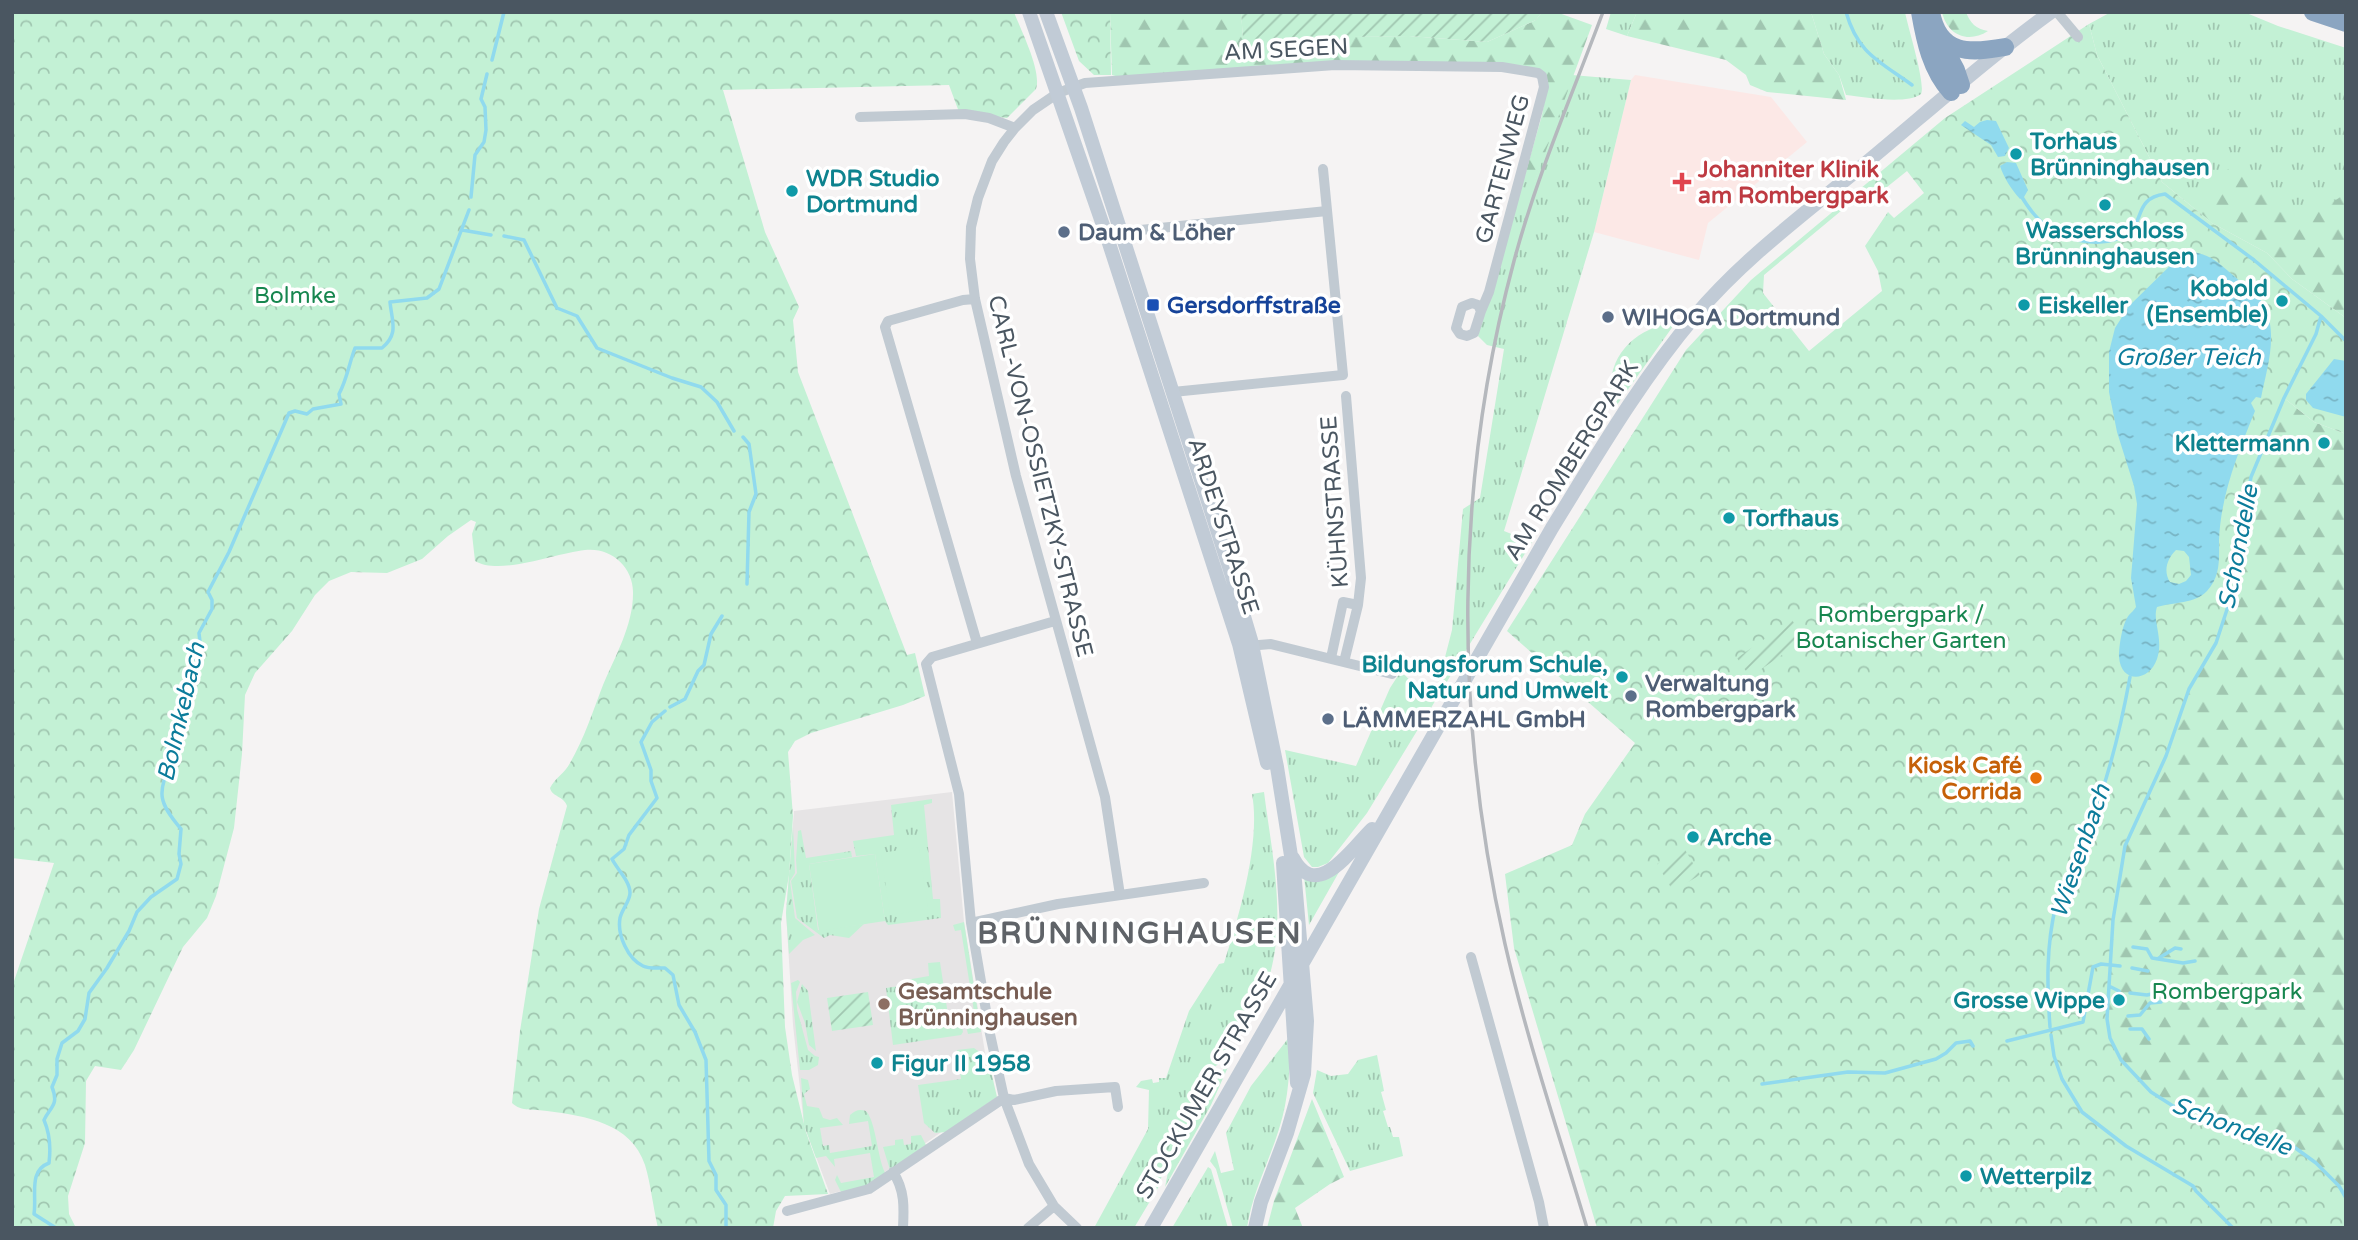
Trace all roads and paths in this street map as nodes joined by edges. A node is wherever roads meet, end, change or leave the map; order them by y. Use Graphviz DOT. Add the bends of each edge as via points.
graph roads {
  1 [pos="1029,12"];
  2 [pos="1046,12"];
  3 [pos="1920,12"];
  4 [pos="1931,12"];
  5 [pos="2051,12"];
  6 [pos="2057,12"];
  7 [pos="2313,12"];
  8 [pos="2346,23"];
  9 [pos="1936,30"];
  10 [pos="2078,37"];
  11 [pos="2005,47"];
  12 [pos="1502,67"];
  13 [pos="1073,87"];
  14 [pos="1956,89"];
  15 [pos="1058,93"];
  16 [pos="860,117"];
  17 [pos="1014,128"];
  18 [pos="1323,169"];
  19 [pos="1327,211"];
  20 [pos="1121,232"];
  21 [pos="975,299"];
  22 [pos="1481,311"];
  23 [pos="1173,392"];
  24 [pos="1346,396"];
  25 [pos="1358,605"];
  26 [pos="1055,621"];
  27 [pos="976,643"];
  28 [pos="1246,646"];
  29 [pos="1331,658"];
  30 [pos="1344,662"];
  31 [pos="1392,674"];
  32 [pos="1386,816"];
  33 [pos="1291,855"];
  34 [pos="1204,883"];
  35 [pos="1119,895"];
  36 [pos="971,923"];
  37 [pos="1471,957"];
  38 [pos="1301,965"];
  39 [pos="1290,985"];
  40 [pos="1298,1092"];
  41 [pos="1004,1098"];
  42 [pos="1118,1107"];
  43 [pos="893,1172"];
  44 [pos="1054,1206"];
  45 [pos="787,1211"];
  46 [pos="903,1228"];
  47 [pos="1028,1228"];
  48 [pos="1077,1228"];
  49 [pos="1151,1228"];
  50 [pos="1255,1228"];
  51 [pos="1544,1228"];
  1 -- 15 [label="main road, ARDEYSTRASSE"];
  2 -- 13 [label="main road, ARDEYSTRASSE"];
  3 -- 14 [label="highway" via="1943,84"];
  4 -- 9 [label="highway"];
  5 -- 11 [label="main road, AM ROMBERGPARK"];
  6 -- 10 [label="street"];
  7 -- 8 [label="highway"];
  9 -- 11 [label="highway" via="1961,51"];
  9 -- 14 [label="highway" via="1956,70"];
  11 -- 14 [label="main road, AM ROMBERGPARK"];
  12 -- 13 [label="street, AM SEGEN" via="1298,66"];
  12 -- 22 [label="street, GARTENWEG" via="1538,73 1544,87"];
  13 -- 15 [label="street"];
  13 -- 20 [label="main road, ARDEYSTRASSE"];
  14 -- 32 [label="main road, AM ROMBERGPARK" via="1796,219 1696,315 1613,430 1552,528"];
  15 -- 17 [label="street, CARL-VON-OSSIETZKY-STRASSE"];
  15 -- 28 [label="main road, ARDEYSTRASSE"];
  16 -- 17 [label="street" via="965,114"];
  17 -- 21 [label="street, CARL-VON-OSSIETZKY-STRASSE" via="992,161 971,227"];
  18 -- 19 [label="street"];
  19 -- 20 [label="street"];
  19 -- 23 [label="street" via="1343,376"];
  20 -- 23 [label="main road, ARDEYSTRASSE"];
  21 -- 26 [label="street, CARL-VON-OSSIETZKY-STRASSE"];
  21 -- 27 [label="street" via="888,321 885,327"];
  23 -- 28 [label="main road, ARDEYSTRASSE"];
  24 -- 25 [label="street, KÜHNSTRASSE" via="1360,546"];
  25 -- 29 [label="street, KÜHNSTRASSE" via="1343,602"];
  25 -- 30 [label="street, KÜHNSTRASSE"];
  26 -- 27 [label="street"];
  26 -- 35 [label="street, CARL-VON-OSSIETZKY-STRASSE" via="1105,797"];
  27 -- 36 [label="street" via="932,657 926,664 959,794"];
  28 -- 29 [label="street" via="1271,644"];
  28 -- 33 [label="main road, ARDEYSTRASSE" via="1276,759"];
  28 -- 39 [label="main road, ARDEYSTRASSE" via="1281,844"];
  29 -- 30 [label="street"];
  30 -- 31 [label="street"];
  32 -- 33 [label="main road" via="1325,874 1308,873"];
  32 -- 38 [label="main road, AM ROMBERGPARK"];
  33 -- 38 [label="main road, ARDEYSTRASSE"];
  34 -- 35 [label="street"];
  35 -- 36 [label="street"];
  36 -- 41 [label="street"];
  37 -- 51 [label="street"];
  38 -- 39 [label="main road, STOCKUMER STRASSE"];
  38 -- 40 [label="main road, ARDEYSTRASSE" via="1307,1050"];
  39 -- 40 [label="main road, ARDEYSTRASSE"];
  39 -- 49 [label="main road, STOCKUMER STRASSE"];
  40 -- 50 [label="main road, ARDEYSTRASSE"];
  41 -- 42 [label="street" via="1115,1087"];
  41 -- 43 [label="street"];
  41 -- 44 [label="street" via="1030,1164"];
  43 -- 45 [label="street" via="869,1189"];
  43 -- 46 [label="street" via="904,1201"];
  44 -- 47 [label="street"];
  44 -- 48 [label="street"];
}
